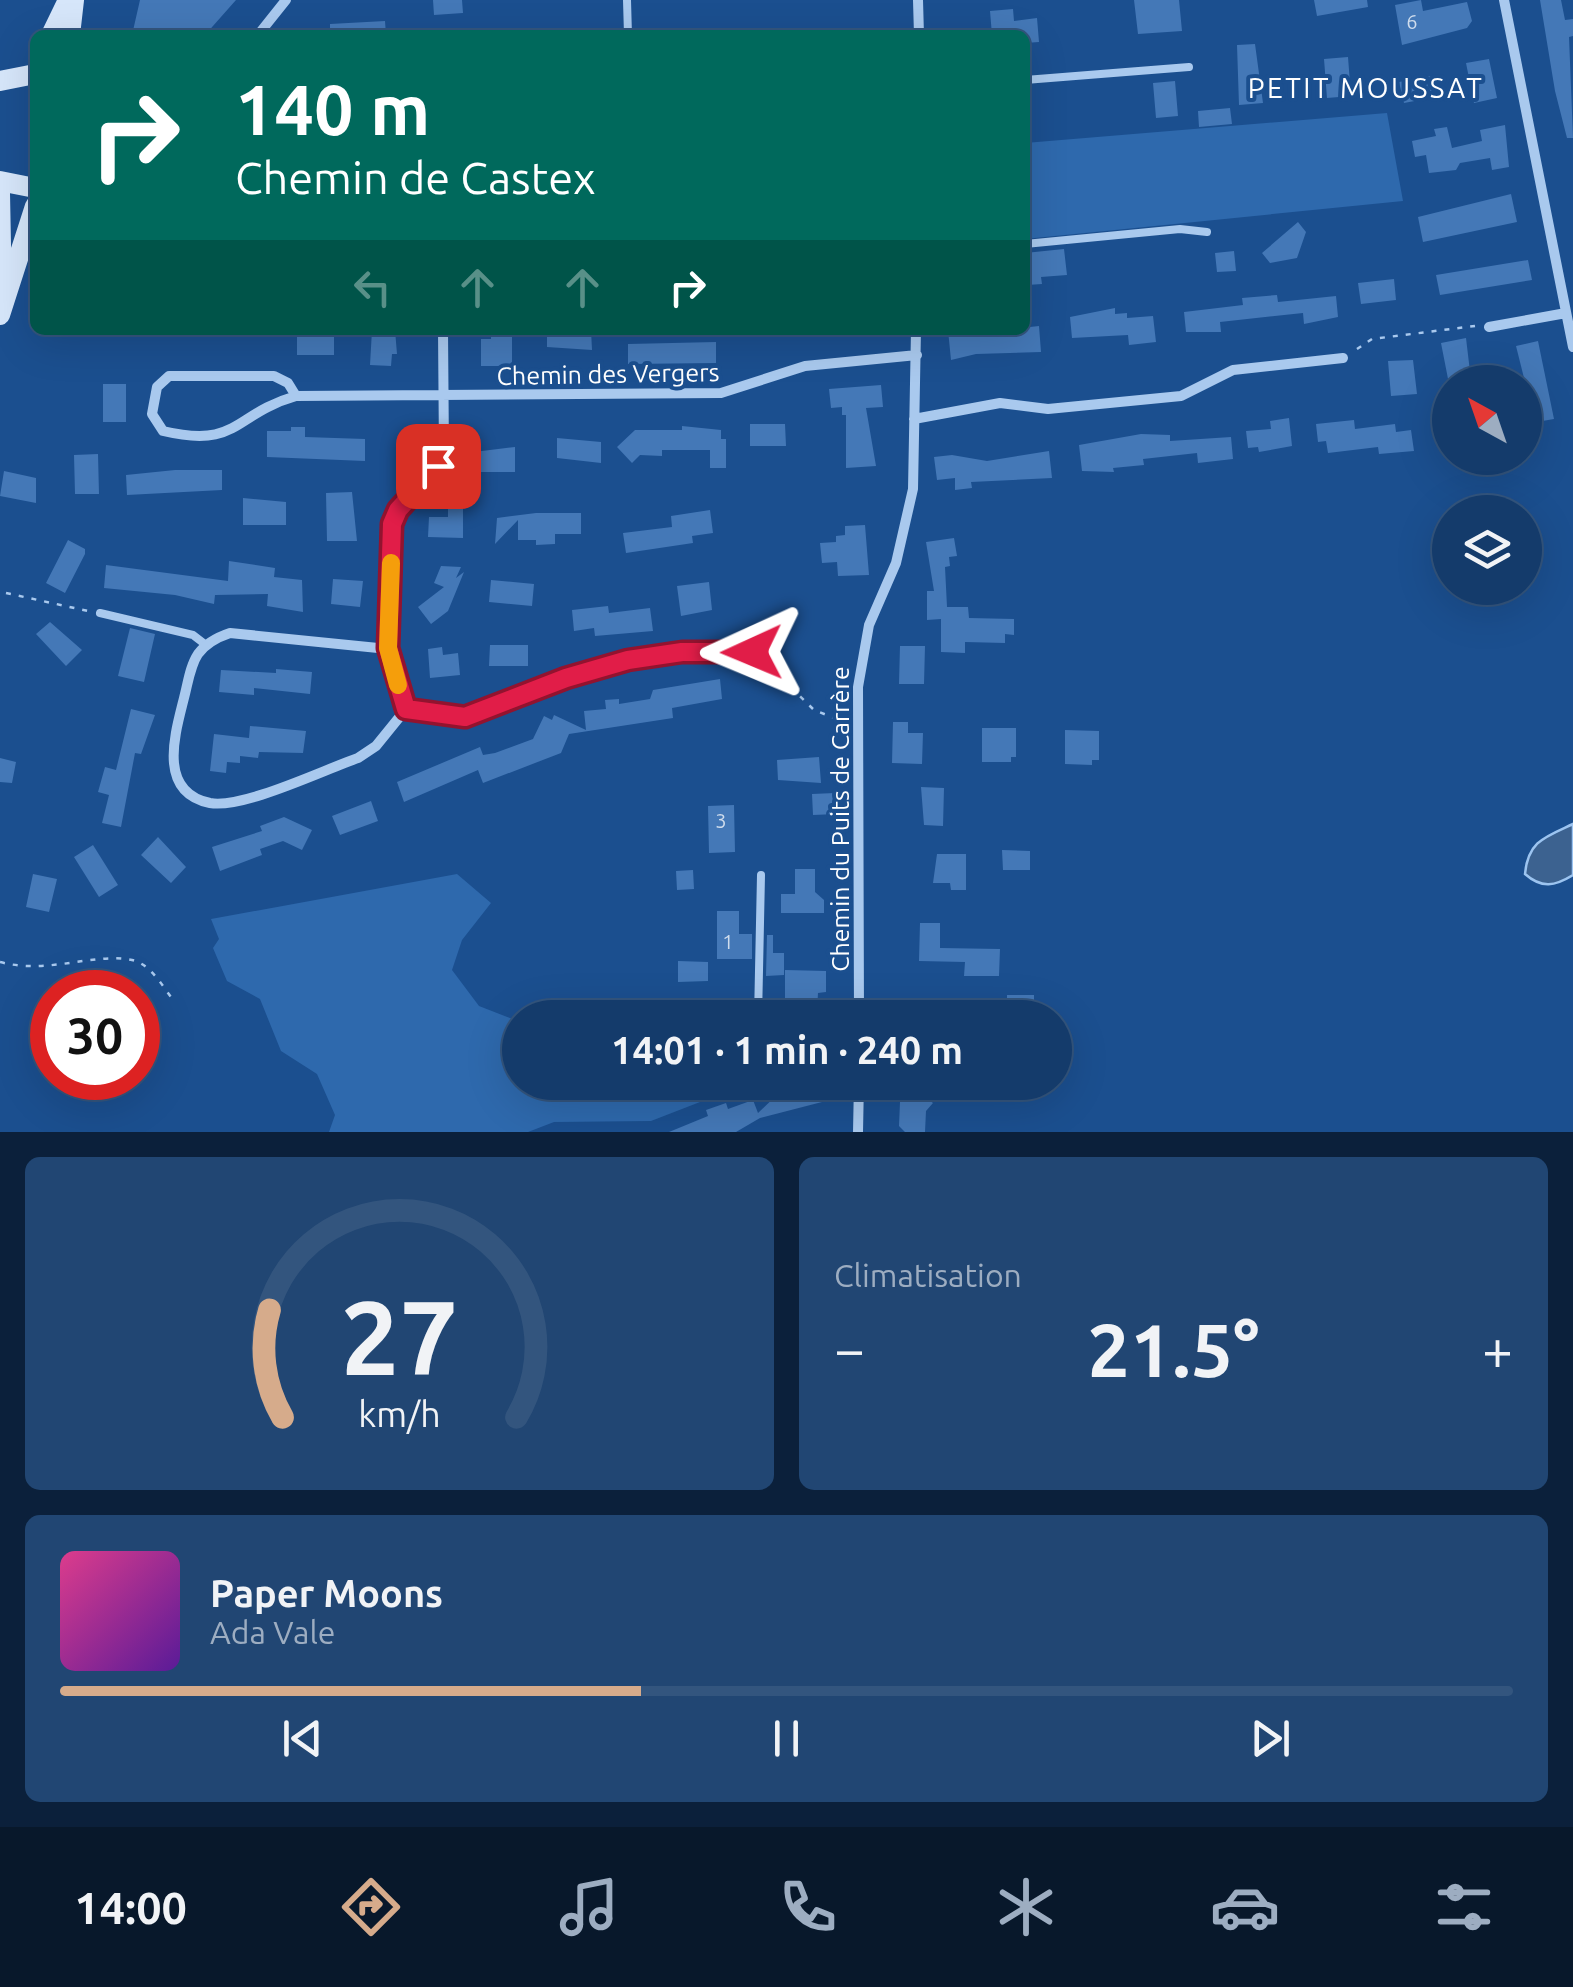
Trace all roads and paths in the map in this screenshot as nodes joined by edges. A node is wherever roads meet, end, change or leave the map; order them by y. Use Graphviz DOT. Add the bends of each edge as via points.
graph roads {
  1 [pos="71,0"];
  2 [pos="286,0"];
  3 [pos="628,0"];
  4 [pos="918,0"];
  5 [pos="1504,0"];
  6 [pos="54,30"];
  7 [pos="70,30"];
  8 [pos="262,30"];
  9 [pos="628,30"];
  10 [pos="919,30"];
  11 [pos="30,62"];
  12 [pos="1189,67"];
  13 [pos="6,78"];
  14 [pos="1030,80"];
  15 [pos="0,181"];
  16 [pos="30,187"];
  17 [pos="0,194"];
  18 [pos="30,221"];
  19 [pos="1207,232"];
  20 [pos="1030,244"];
  21 [pos="1,310"];
  22 [pos="1566,312"];
  23 [pos="1489,327"];
  24 [pos="443,335"];
  25 [pos="916,335"];
  26 [pos="1573,347"];
  27 [pos="916,355"];
  28 [pos="1343,358"];
  29 [pos="296,396"];
  30 [pos="443,398"];
  31 [pos="914,419"];
  32 [pos="6,592"];
  33 [pos="100,614"];
  34 [pos="206,645"];
  35 [pos="388,648"];
  36 [pos="752,652"];
  37 [pos="406,709"];
  38 [pos="858,726"];
  39 [pos="761,875"];
  40 [pos="0,962"];
  41 [pos="172,997"];
  42 [pos="758,1000"];
  43 [pos="860,1000"];
  44 [pos="859,1100"];
  45 [pos="858,1132"];
  1 -- 6 [label="main road"];
  1 -- 7 [label="main road"];
  2 -- 8 [label="street"];
  3 -- 9 [label="lane"];
  4 -- 10 [label="street"];
  5 -- 22 [label="street"];
  11 -- 13 [label="main road"];
  12 -- 14 [label="lane"];
  15 -- 16 [label="main road"];
  17 -- 21 [label="main road"];
  18 -- 21 [label="main road"];
  19 -- 20 [label="lane"];
  22 -- 23 [label="street"];
  22 -- 26 [label="street"];
  23 -- 28 [label="path" via="1372,339"];
  24 -- 30 [label="street"];
  25 -- 27 [label="street, Chemin du Puits de Carrère"];
  27 -- 30 [label="street, Chemin des Vergers" via="804,366 721,393"];
  27 -- 31 [label="street, Chemin du Puits de Carrère"];
  28 -- 31 [label="street" via="1233,370 1181,396 1048,409 1000,403"];
  29 -- 29 [label="street, Chemin des Vergers" via="274,376 170,376 156,387 152,414 162,431 219,436 260,408"];
  29 -- 30 [label="street, Chemin des Vergers"];
  30 -- 35 [label="street" via="444,455 392,524"];
  31 -- 38 [label="street, Chemin du Puits de Carrère" via="907,521 865,640"];
  32 -- 33 [label="path"];
  33 -- 34 [label="lane" via="193,635"];
  34 -- 35 [label="street" via="230,632"];
  34 -- 37 [label="street" via="192,667 172,762 184,787 209,802 228,804 358,758"];
  35 -- 37 [label="street"];
  36 -- 37 [label="street" via="628,660 465,717"];
  36 -- 38 [label="path" via="814,710"];
  38 -- 43 [label="street, Chemin du Puits de Carrère"];
  39 -- 42 [label="lane"];
  40 -- 41 [label="path" via="38,968 132,960"];
  44 -- 45 [label="street"];
}
